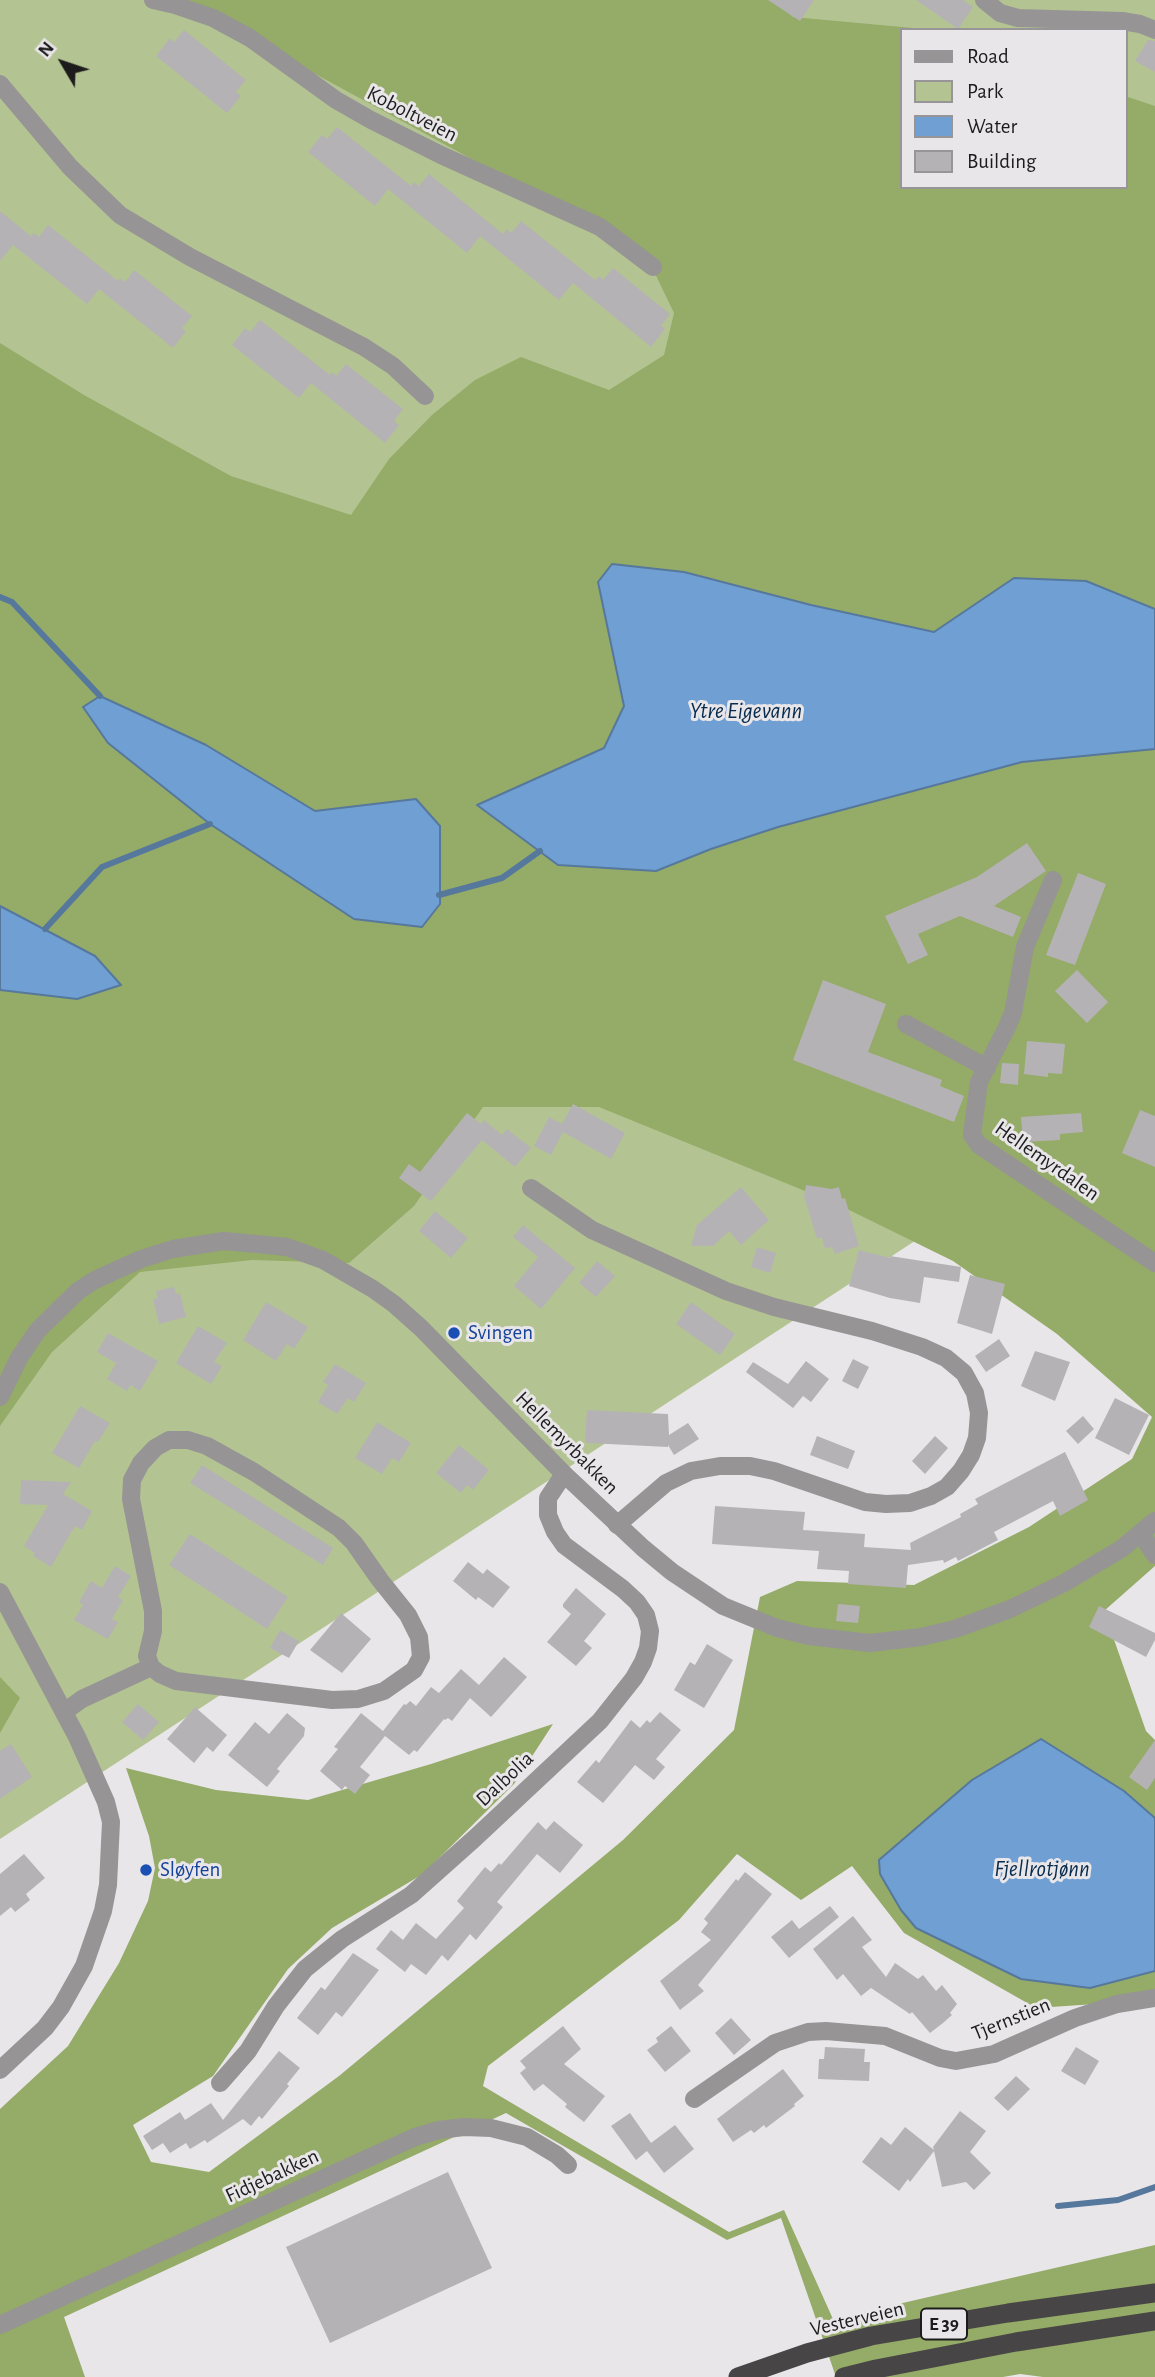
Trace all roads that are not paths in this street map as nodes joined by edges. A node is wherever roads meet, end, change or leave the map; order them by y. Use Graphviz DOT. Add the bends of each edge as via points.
graph roads {
  1 [pos="153,0"];
  2 [pos="985,0"];
  3 [pos="1155,30"];
  4 [pos="0,84"];
  5 [pos="653,267"];
  6 [pos="425,396"];
  7 [pos="1053,880"];
  8 [pos="906,1024"];
  9 [pos="987,1068"];
  10 [pos="531,1188"];
  11 [pos="1155,1264"];
  12 [pos="0,1397"];
  13 [pos="564,1474"];
  14 [pos="1155,1521"];
  15 [pos="617,1525"];
  16 [pos="1141,1534"];
  17 [pos="1155,1555"];
  18 [pos="0,1591"];
  19 [pos="150,1667"];
  20 [pos="64,1712"];
  21 [pos="1155,1998"];
  22 [pos="0,2070"];
  23 [pos="220,2083"];
  24 [pos="694,2099"];
  25 [pos="568,2165"];
  26 [pos="1155,2293"];
  27 [pos="1155,2321"];
  28 [pos="0,2325"];
  29 [pos="738,2377"];
  30 [pos="844,2377"];
  1 -- 5 [label="street, Koboltveien" via="213,18 370,120 600,227"];
  2 -- 3 [label="street" via="1000,13 1018,18 1122,22"];
  4 -- 6 [label="street" via="70,167 120,215 190,257 372,351"];
  7 -- 9 [label="street, Hellemyrdalen" via="1025,947 1010,1020"];
  8 -- 9 [label="street"];
  9 -- 11 [label="street, Hellemyrdalen" via="979,1082 972,1125 979,1145"];
  10 -- 15 [label="street" via="592,1230 726,1291 922,1347 964,1373 975,1393 979,1413 971,1455 947,1487 931,1496 910,1503 865,1502 774,1471 720,1466 691,1471 666,1483"];
  12 -- 13 [label="street, Hellemyrbakken" via="38,1330 95,1280 141,1259 205,1243 287,1247 338,1268 394,1304"];
  13 -- 15 [label="street, Hellemyrbakken"];
  13 -- 23 [label="street, Dalbolia" via="548,1498 548,1516 555,1532 564,1545 623,1590 646,1615 648,1648 634,1678 600,1721 411,1895 305,1969"];
  14 -- 16 [label="street, Hellemyrbakken"];
  15 -- 16 [label="street, Hellemyrbakken" via="672,1572 749,1619 809,1636 870,1643 955,1629 1010,1609 1094,1566"];
  16 -- 17 [label="street"];
  18 -- 20 [label="street"];
  19 -- 19 [label="street" via="176,1681 332,1700 384,1691 414,1670 421,1657 419,1637 408,1615 339,1528 207,1446 169,1440 141,1463 132,1480 131,1499 153,1611 147,1656"];
  19 -- 20 [label="street"];
  20 -- 22 [label="street" via="106,1802 111,1822 108,1885 96,1936 77,1982 45,2028"];
  21 -- 24 [label="street, Tjernstien" via="1118,2004 994,2054 956,2061 885,2036 808,2032 775,2043"];
  25 -- 28 [label="street, Fidjebakken" via="527,2137 491,2128 439,2130"];
  26 -- 29 [label="highway, Vesterveien / E 39" via="871,2336"];
  27 -- 30 [label="highway, E 39" via="1016,2342"];
}
